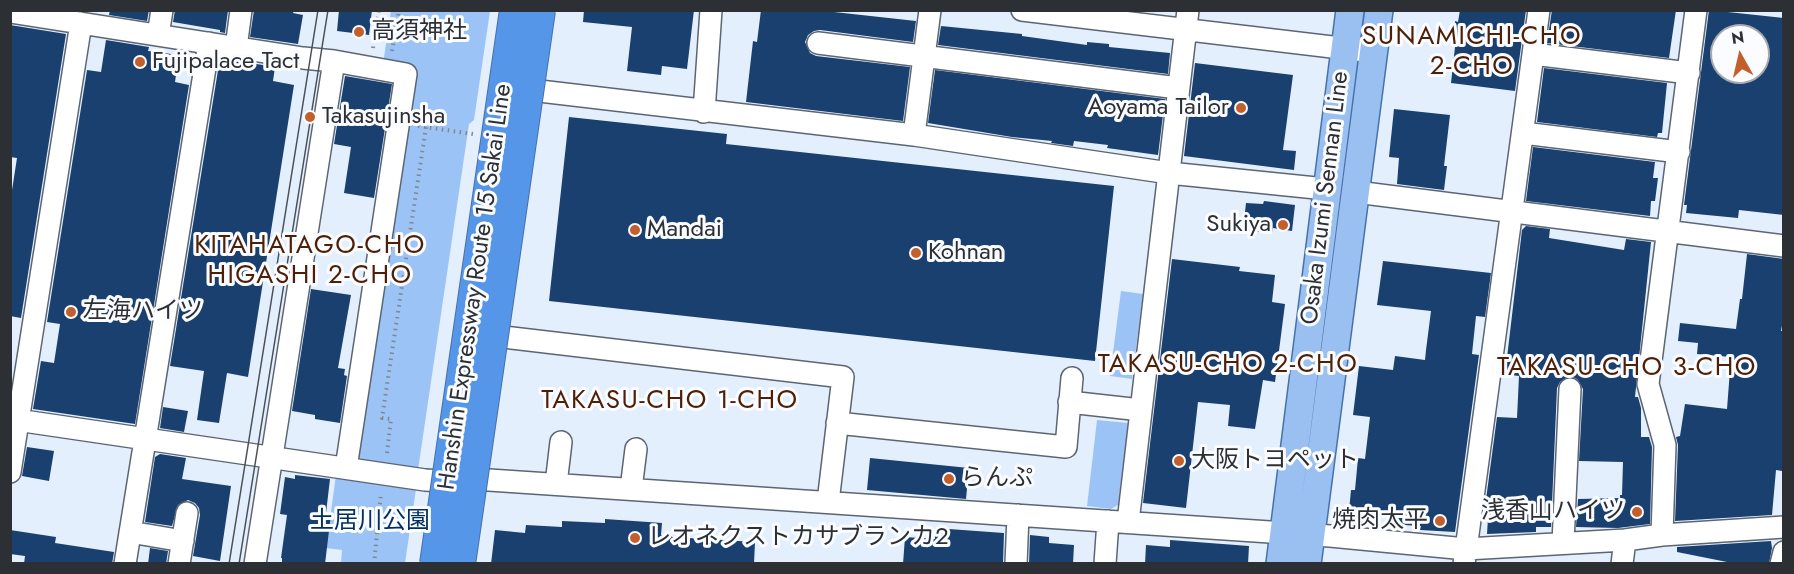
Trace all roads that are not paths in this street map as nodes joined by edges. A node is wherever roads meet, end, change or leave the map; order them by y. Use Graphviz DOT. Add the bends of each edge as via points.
graph roads {
  1 [pos="162,10"];
  2 [pos="242,10"];
  3 [pos="514,10"];
  4 [pos="540,10"];
  5 [pos="711,10"];
  6 [pos="930,10"];
  7 [pos="1022,10"];
  8 [pos="1350,10"];
  9 [pos="1379,10"];
  10 [pos="1539,10"];
  11 [pos="1696,10"];
  12 [pos="10,12"];
  13 [pos="1187,20"];
  14 [pos="81,23"];
  15 [pos="158,35"];
  16 [pos="209,43"];
  17 [pos="818,43"];
  18 [pos="236,48"];
  19 [pos="1345,48"];
  20 [pos="1374,52"];
  21 [pos="1533,54"];
  22 [pos="924,57"];
  23 [pos="334,61"];
  24 [pos="1689,73"];
  25 [pos="1178,88"];
  26 [pos="531,90"];
  27 [pos="704,112"];
  28 [pos="1523,133"];
  29 [pos="914,135"];
  30 [pos="1678,152"];
  31 [pos="1169,173"];
  32 [pos="1326,189"];
  33 [pos="1356,192"];
  34 [pos="1512,211"];
  35 [pos="1669,232"];
  36 [pos="1784,246"];
  37 [pos="495,336"];
  38 [pos="1072,378"];
  39 [pos="1570,389"];
  40 [pos="1069,402"];
  41 [pos="1141,410"];
  42 [pos="15,419"];
  43 [pos="837,423"];
  44 [pos="145,438"];
  45 [pos="561,442"];
  46 [pos="636,450"];
  47 [pos="273,457"];
  48 [pos="346,468"];
  49 [pos="10,472"];
  50 [pos="474,479"];
  51 [pos="443,482"];
  52 [pos="556,484"];
  53 [pos="631,489"];
  54 [pos="828,502"];
  55 [pos="188,513"];
  56 [pos="1018,515"];
  57 [pos="1118,522"];
  58 [pos="1784,527"];
  59 [pos="130,532"];
  60 [pos="1297,535"];
  61 [pos="1662,535"];
  62 [pos="1625,540"];
  63 [pos="183,541"];
  64 [pos="1563,543"];
  65 [pos="1784,552"];
  66 [pos="1465,556"];
  67 [pos="124,564"];
  68 [pos="179,564"];
  69 [pos="255,564"];
  70 [pos="434,564"];
  71 [pos="460,564"];
  72 [pos="1016,564"];
  73 [pos="1105,564"];
  74 [pos="1280,564"];
  75 [pos="1307,564"];
  76 [pos="1622,564"];
  77 [pos="1781,564"];
  1 -- 15 [label="street"];
  2 -- 18 [label="street"];
  3 -- 51 [label="street"];
  3 -- 70 [label="highway, Hanshin Expressway Route 15 Sakai Line, bridge"];
  4 -- 26 [label="street"];
  4 -- 71 [label="highway, Hanshin Expressway Route 15 Sakai Line, bridge"];
  5 -- 27 [label="street"];
  6 -- 22 [label="street"];
  7 -- 13 [label="street"];
  8 -- 19 [label="main road, Osaka Izumi Sennan Line"];
  9 -- 20 [label="main road, Osaka Izumi Sennan Line"];
  10 -- 21 [label="street"];
  11 -- 24 [label="street"];
  12 -- 14 [label="street"];
  13 -- 19 [label="street"];
  13 -- 25 [label="street"];
  14 -- 15 [label="street"];
  14 -- 42 [label="street"];
  15 -- 16 [label="street"];
  16 -- 18 [label="street"];
  16 -- 44 [label="street"];
  17 -- 22 [label="street"];
  18 -- 23 [label="street"];
  19 -- 20 [label="street"];
  19 -- 32 [label="main road, Osaka Izumi Sennan Line"];
  20 -- 33 [label="main road, Osaka Izumi Sennan Line"];
  21 -- 24 [label="street"];
  21 -- 28 [label="street"];
  22 -- 25 [label="street"];
  22 -- 29 [label="street"];
  23 -- 47 [label="street"];
  23 -- 48 [label="street" via="406,74"];
  24 -- 30 [label="street"];
  25 -- 31 [label="street"];
  26 -- 27 [label="street"];
  26 -- 37 [label="street"];
  27 -- 29 [label="street"];
  28 -- 30 [label="street"];
  28 -- 34 [label="street"];
  29 -- 31 [label="street"];
  30 -- 35 [label="street"];
  31 -- 32 [label="street"];
  31 -- 41 [label="street"];
  32 -- 60 [label="main road, Osaka Izumi Sennan Line"];
  33 -- 34 [label="street"];
  33 -- 60 [label="main road, Osaka Izumi Sennan Line"];
  34 -- 35 [label="street"];
  34 -- 66 [label="street"];
  35 -- 36 [label="street"];
  35 -- 61 [label="street" via="1648,384 1665,445"];
  37 -- 43 [label="street" via="843,377"];
  37 -- 50 [label="street"];
  38 -- 40 [label="street"];
  39 -- 64 [label="street"];
  40 -- 41 [label="street"];
  40 -- 43 [label="street" via="1066,447"];
  41 -- 57 [label="street"];
  42 -- 44 [label="street"];
  42 -- 49 [label="street"];
  43 -- 54 [label="street"];
  44 -- 47 [label="street"];
  44 -- 59 [label="street"];
  45 -- 52 [label="street"];
  46 -- 53 [label="street"];
  47 -- 48 [label="street"];
  47 -- 69 [label="street"];
  48 -- 51 [label="street"];
  50 -- 51 [label="street"];
  50 -- 52 [label="street"];
  50 -- 71 [label="street"];
  51 -- 70 [label="street"];
  52 -- 53 [label="street"];
  53 -- 54 [label="street"];
  54 -- 56 [label="street"];
  55 -- 63 [label="street"];
  56 -- 57 [label="street"];
  56 -- 72 [label="street"];
  57 -- 60 [label="street"];
  57 -- 73 [label="street"];
  58 -- 61 [label="street"];
  59 -- 63 [label="street"];
  59 -- 67 [label="street"];
  60 -- 66 [label="street"];
  60 -- 74 [label="main road, Osaka Izumi Sennan Line"];
  60 -- 75 [label="main road, Osaka Izumi Sennan Line"];
  61 -- 62 [label="street"];
  62 -- 64 [label="street"];
  62 -- 76 [label="street"];
  63 -- 68 [label="street"];
  64 -- 66 [label="street"];
  65 -- 77 [label="street"];
}
